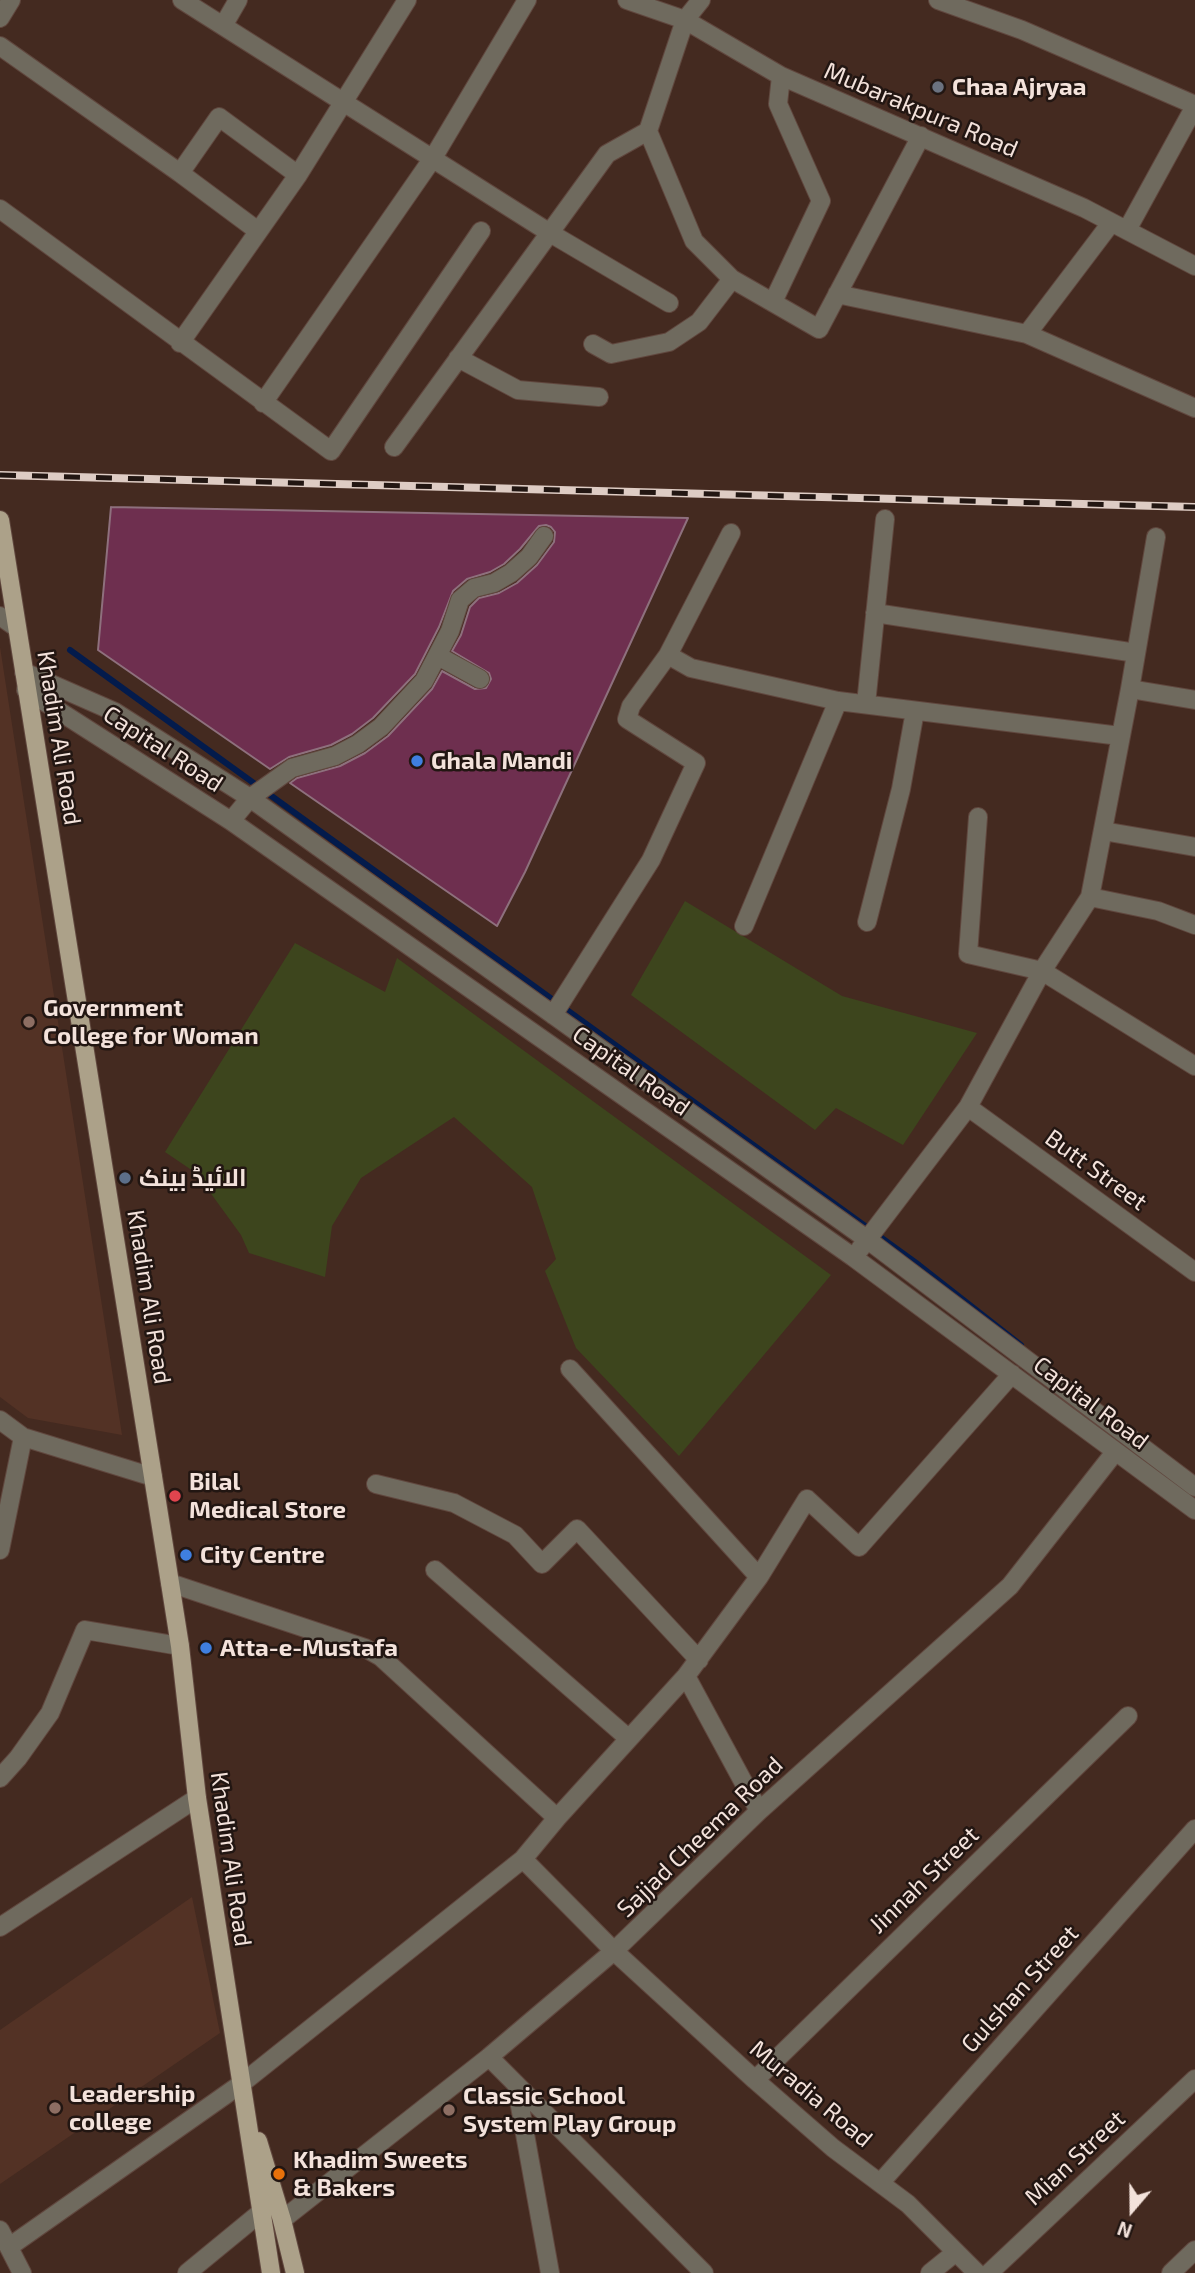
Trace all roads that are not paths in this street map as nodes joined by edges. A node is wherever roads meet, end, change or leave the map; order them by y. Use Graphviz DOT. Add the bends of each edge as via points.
graph roads {
  1 [pos="11,0"];
  2 [pos="182,0"];
  3 [pos="238,0"];
  4 [pos="407,0"];
  5 [pos="527,0"];
  6 [pos="627,0"];
  7 [pos="701,0"];
  8 [pos="938,0"];
  9 [pos="0,18"];
  10 [pos="685,20"];
  11 [pos="223,26"];
  12 [pos="0,46"];
  13 [pos="781,76"];
  14 [pos="344,104"];
  15 [pos="1195,105"];
  16 [pos="648,131"];
  17 [pos="921,136"];
  18 [pos="433,158"];
  19 [pos="180,173"];
  20 [pos="298,175"];
  21 [pos="0,209"];
  22 [pos="1119,226"];
  23 [pos="258,231"];
  24 [pos="481,231"];
  25 [pos="550,233"];
  26 [pos="1195,265"];
  27 [pos="732,279"];
  28 [pos="837,294"];
  29 [pos="773,302"];
  30 [pos="669,303"];
  31 [pos="1027,334"];
  32 [pos="180,343"];
  33 [pos="593,344"];
  34 [pos="458,358"];
  35 [pos="599,397"];
  36 [pos="263,403"];
  37 [pos="1195,408"];
  38 [pos="394,447"];
  39 [pos="885,519"];
  40 [pos="0,520"];
  41 [pos="731,533"];
  42 [pos="544,536"];
  43 [pos="1156,537"];
  44 [pos="876,613"];
  45 [pos="0,616"];
  46 [pos="17,628"];
  47 [pos="1136,653"];
  48 [pos="668,655"];
  49 [pos="438,656"];
  50 [pos="480,679"];
  51 [pos="25,681"];
  52 [pos="1130,689"];
  53 [pos="838,701"];
  54 [pos="1195,701"];
  55 [pos="866,705"];
  56 [pos="915,711"];
  57 [pos="1121,736"];
  58 [pos="251,797"];
  59 [pos="978,817"];
  60 [pos="231,821"];
  61 [pos="1103,831"];
  62 [pos="1195,847"];
  63 [pos="1090,897"];
  64 [pos="867,922"];
  65 [pos="1195,925"];
  66 [pos="744,926"];
  67 [pos="1042,971"];
  68 [pos="553,1015"];
  69 [pos="1195,1066"];
  70 [pos="968,1107"];
  71 [pos="868,1240"];
  72 [pos="853,1257"];
  73 [pos="1195,1272"];
  74 [pos="570,1368"];
  75 [pos="1012,1374"];
  76 [pos="2,1425"];
  77 [pos="23,1437"];
  78 [pos="1115,1452"];
  79 [pos="153,1477"];
  80 [pos="376,1484"];
  81 [pos="1195,1488"];
  82 [pos="1195,1509"];
  83 [pos="0,1550"];
  84 [pos="435,1570"];
  85 [pos="759,1577"];
  86 [pos="170,1583"];
  87 [pos="180,1646"];
  88 [pos="699,1660"];
  89 [pos="686,1676"];
  90 [pos="1128,1716"];
  91 [pos="628,1738"];
  92 [pos="0,1778"];
  93 [pos="197,1798"];
  94 [pos="759,1811"];
  95 [pos="556,1818"];
  96 [pos="1195,1829"];
  97 [pos="523,1859"];
  98 [pos="0,1927"];
  99 [pos="614,1951"];
  100 [pos="489,2057"];
  101 [pos="1195,2079"];
  102 [pos="755,2080"];
  103 [pos="241,2084"];
  104 [pos="516,2084"];
  105 [pos="881,2182"];
  106 [pos="260,2213"];
  107 [pos="282,2220"];
  108 [pos="3,2238"];
  109 [pos="1195,2250"];
  110 [pos="956,2252"];
  111 [pos="22,2273"];
  112 [pos="187,2273"];
  113 [pos="271,2273"];
  114 [pos="295,2273"];
  115 [pos="550,2273"];
  116 [pos="704,2273"];
  117 [pos="930,2273"];
  118 [pos="977,2273"];
  119 [pos="989,2273"];
  120 [pos="1171,2273"];
  1 -- 9 [label="street"];
  2 -- 11 [label="street"];
  3 -- 11 [label="street"];
  4 -- 14 [label="street"];
  5 -- 18 [label="street"];
  6 -- 10 [label="street, Mubarakpura Road"];
  7 -- 10 [label="street"];
  8 -- 15 [label="street" via="1022,30"];
  10 -- 13 [label="street, Mubarakpura Road"];
  10 -- 16 [label="street"];
  11 -- 14 [label="street"];
  12 -- 19 [label="street"];
  13 -- 17 [label="street, Mubarakpura Road"];
  13 -- 29 [label="street" via="778,104 821,201"];
  14 -- 18 [label="street"];
  14 -- 20 [label="street"];
  15 -- 22 [label="street"];
  16 -- 25 [label="street" via="607,154"];
  16 -- 27 [label="street" via="694,241"];
  17 -- 22 [label="street, Mubarakpura Road"];
  17 -- 28 [label="street"];
  18 -- 25 [label="street"];
  18 -- 36 [label="street"];
  19 -- 20 [label="street" via="219,117"];
  19 -- 23 [label="street"];
  20 -- 23 [label="street"];
  21 -- 32 [label="street"];
  22 -- 26 [label="street, Mubarakpura Road"];
  22 -- 31 [label="street"];
  23 -- 32 [label="street"];
  24 -- 36 [label="street" via="331,451"];
  25 -- 30 [label="street"];
  25 -- 34 [label="street"];
  27 -- 29 [label="street"];
  27 -- 33 [label="street" via="699,322 669,342 611,354"];
  28 -- 29 [label="street" via="819,329"];
  28 -- 31 [label="street"];
  31 -- 37 [label="street"];
  32 -- 36 [label="street"];
  34 -- 35 [label="street" via="518,390"];
  34 -- 38 [label="street"];
  39 -- 44 [label="street"];
  40 -- 46 [label="main road, Khadim Ali Road"];
  41 -- 48 [label="street"];
  42 -- 49 [label="street" via="511,573 474,588 460,600"];
  43 -- 47 [label="street"];
  44 -- 47 [label="street"];
  44 -- 55 [label="street"];
  45 -- 46 [label="street"];
  46 -- 51 [label="main road, Khadim Ali Road"];
  47 -- 52 [label="street"];
  48 -- 53 [label="street" via="691,668"];
  48 -- 68 [label="street" via="626,719 696,763 651,860"];
  49 -- 50 [label="street"];
  49 -- 58 [label="street" via="424,681 381,727 335,757 292,768"];
  51 -- 58 [label="street" via="116,712"];
  51 -- 60 [label="street, Capital Road"];
  51 -- 79 [label="main road, Khadim Ali Road"];
  52 -- 54 [label="street"];
  52 -- 57 [label="street"];
  53 -- 55 [label="street"];
  53 -- 66 [label="street"];
  55 -- 56 [label="street"];
  56 -- 57 [label="street"];
  56 -- 64 [label="street" via="901,789"];
  57 -- 61 [label="street"];
  58 -- 60 [label="street"];
  58 -- 68 [label="street"];
  59 -- 67 [label="street" via="968,954"];
  60 -- 72 [label="street, Capital Road"];
  61 -- 62 [label="street"];
  61 -- 63 [label="street"];
  63 -- 65 [label="street" via="1158,911"];
  63 -- 67 [label="street"];
  67 -- 69 [label="street"];
  67 -- 70 [label="street"];
  68 -- 71 [label="street"];
  70 -- 71 [label="street"];
  70 -- 73 [label="street, Butt Street"];
  71 -- 72 [label="street"];
  71 -- 81 [label="street"];
  72 -- 75 [label="street, Capital Road"];
  74 -- 85 [label="street"];
  75 -- 78 [label="street, Capital Road"];
  75 -- 85 [label="street" via="859,1547 807,1499"];
  76 -- 77 [label="street"];
  77 -- 79 [label="street"];
  77 -- 83 [label="street"];
  78 -- 82 [label="street, Capital Road"];
  78 -- 94 [label="street, Sajjad Cheema Road" via="1010,1586"];
  79 -- 86 [label="main road, Khadim Ali Road"];
  80 -- 88 [label="street" via="454,1503 515,1535 542,1564 578,1529"];
  84 -- 91 [label="street"];
  85 -- 88 [label="street"];
  86 -- 87 [label="main road, Khadim Ali Road"];
  86 -- 95 [label="street" via="381,1657"];
  87 -- 92 [label="street" via="85,1630 50,1713"];
  87 -- 93 [label="main road, Khadim Ali Road"];
  88 -- 89 [label="street"];
  89 -- 91 [label="street"];
  89 -- 94 [label="street"];
  90 -- 102 [label="street, Jinnah Street"];
  91 -- 95 [label="street"];
  93 -- 98 [label="street"];
  93 -- 103 [label="main road, Khadim Ali Road"];
  94 -- 99 [label="street, Sajjad Cheema Road"];
  95 -- 97 [label="street"];
  96 -- 105 [label="street, Gulshan Street"];
  97 -- 99 [label="street, Muradia Road"];
  97 -- 103 [label="street"];
  99 -- 100 [label="street, Sajjad Cheema Road"];
  99 -- 102 [label="street, Muradia Road"];
  100 -- 104 [label="street"];
  100 -- 107 [label="street, Sajjad Cheema Road"];
  101 -- 119 [label="street, Mian Street"];
  102 -- 105 [label="street, Muradia Road"];
  103 -- 106 [label="main road, Khadim Ali Road"];
  103 -- 107 [label="main road, Khadim Ali Road"];
  103 -- 108 [label="street"];
  104 -- 115 [label="street"];
  104 -- 116 [label="street"];
  105 -- 110 [label="street, Muradia Road"];
  106 -- 112 [label="street"];
  106 -- 113 [label="main road, Khadim Ali Road"];
  107 -- 114 [label="main road, Khadim Ali Road"];
  108 -- 111 [label="street"];
  109 -- 120 [label="street"];
  110 -- 117 [label="street"];
  110 -- 118 [label="street, Muradia Road"];
}
